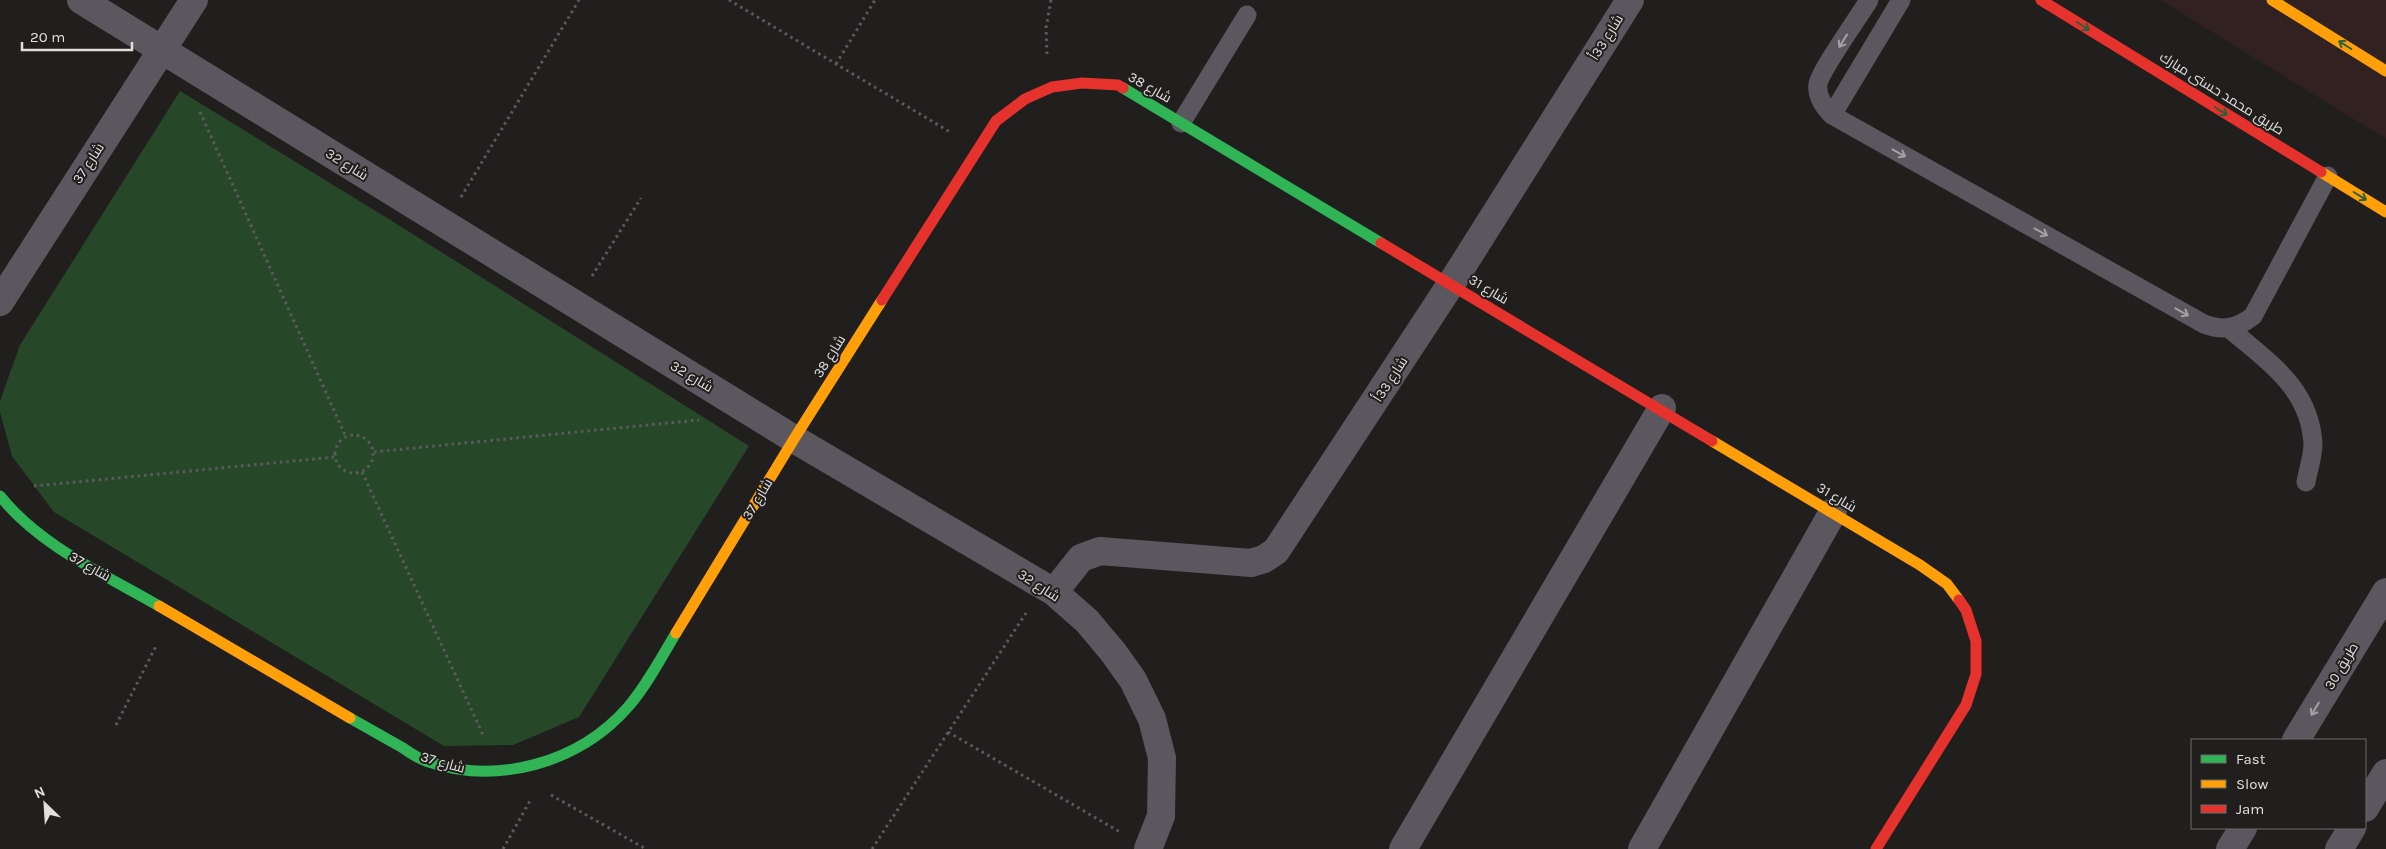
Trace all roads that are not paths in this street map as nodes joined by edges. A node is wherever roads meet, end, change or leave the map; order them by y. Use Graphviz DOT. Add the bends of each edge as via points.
graph roads {
  1 [pos="81,0"];
  2 [pos="194,0"];
  3 [pos="1630,0"];
  4 [pos="1870,0"];
  5 [pos="1902,0"];
  6 [pos="2041,0"];
  7 [pos="2272,0"];
  8 [pos="1247,15"];
  9 [pos="161,49"];
  10 [pos="2386,71"];
  11 [pos="1832,115"];
  12 [pos="1181,123"];
  13 [pos="2328,176"];
  14 [pos="2386,212"];
  15 [pos="1452,284"];
  16 [pos="0,302"];
  17 [pos="2230,329"];
  18 [pos="1662,408"];
  19 [pos="794,439"];
  20 [pos="2306,482"];
  21 [pos="0,496"];
  22 [pos="1833,512"];
  23 [pos="1049,589"];
  24 [pos="2386,592"];
  25 [pos="2297,739"];
  26 [pos="2386,773"];
  27 [pos="2366,806"];
  28 [pos="2242,829"];
  29 [pos="2351,829"];
  30 [pos="1148,849"];
  31 [pos="1403,849"];
  32 [pos="1642,849"];
  33 [pos="1876,849"];
  34 [pos="2230,849"];
  35 [pos="2339,849"];
  1 -- 9 [label="street, شارع 32"];
  2 -- 9 [label="street, شارع 37"];
  3 -- 15 [label="street, شارع 33أ"];
  4 -- 11 [label="lane, one-way" via="1820,76 1818,94"];
  5 -- 11 [label="lane"];
  6 -- 13 [label="main road, طريق محمد حسنى مبارك, one-way"];
  10 -- 7 [label="main road, one-way"];
  8 -- 12 [label="lane"];
  9 -- 16 [label="street, شارع 37"];
  9 -- 19 [label="street, شارع 32"];
  11 -- 17 [label="lane, one-way" via="2204,324 2216,329"];
  12 -- 15 [label="main road, شارع 38"];
  12 -- 19 [label="main road, شارع 38" via="1118,85 1085,81 1053,85 1022,99 996,121"];
  13 -- 14 [label="main road, طريق محمد حسنى مبارك, one-way"];
  13 -- 17 [label="lane" via="2253,316"];
  15 -- 18 [label="main road, شارع 31"];
  15 -- 23 [label="street, شارع 33أ" via="1276,551 1251,563 1100,551 1082,558"];
  17 -- 20 [label="lane" via="2285,376 2306,408 2313,445"];
  18 -- 22 [label="main road, شارع 31"];
  18 -- 31 [label="street"];
  19 -- 21 [label="main road, شارع 37" via="625,711 594,738 557,758 499,772 461,770 425,761 47,541 12,511"];
  19 -- 23 [label="street, شارع 32"];
  22 -- 32 [label="street"];
  22 -- 33 [label="main road, شارع 31" via="1947,584 1966,610 1976,641 1976,674 1966,705"];
  23 -- 30 [label="street, شارع 32" via="1087,622 1113,652 1133,680 1152,719 1162,758 1161,816"];
  24 -- 25 [label="street, طريق 30, one-way"];
  26 -- 27 [label="street"];
  28 -- 34 [label="street"];
  29 -- 35 [label="street"];
}
